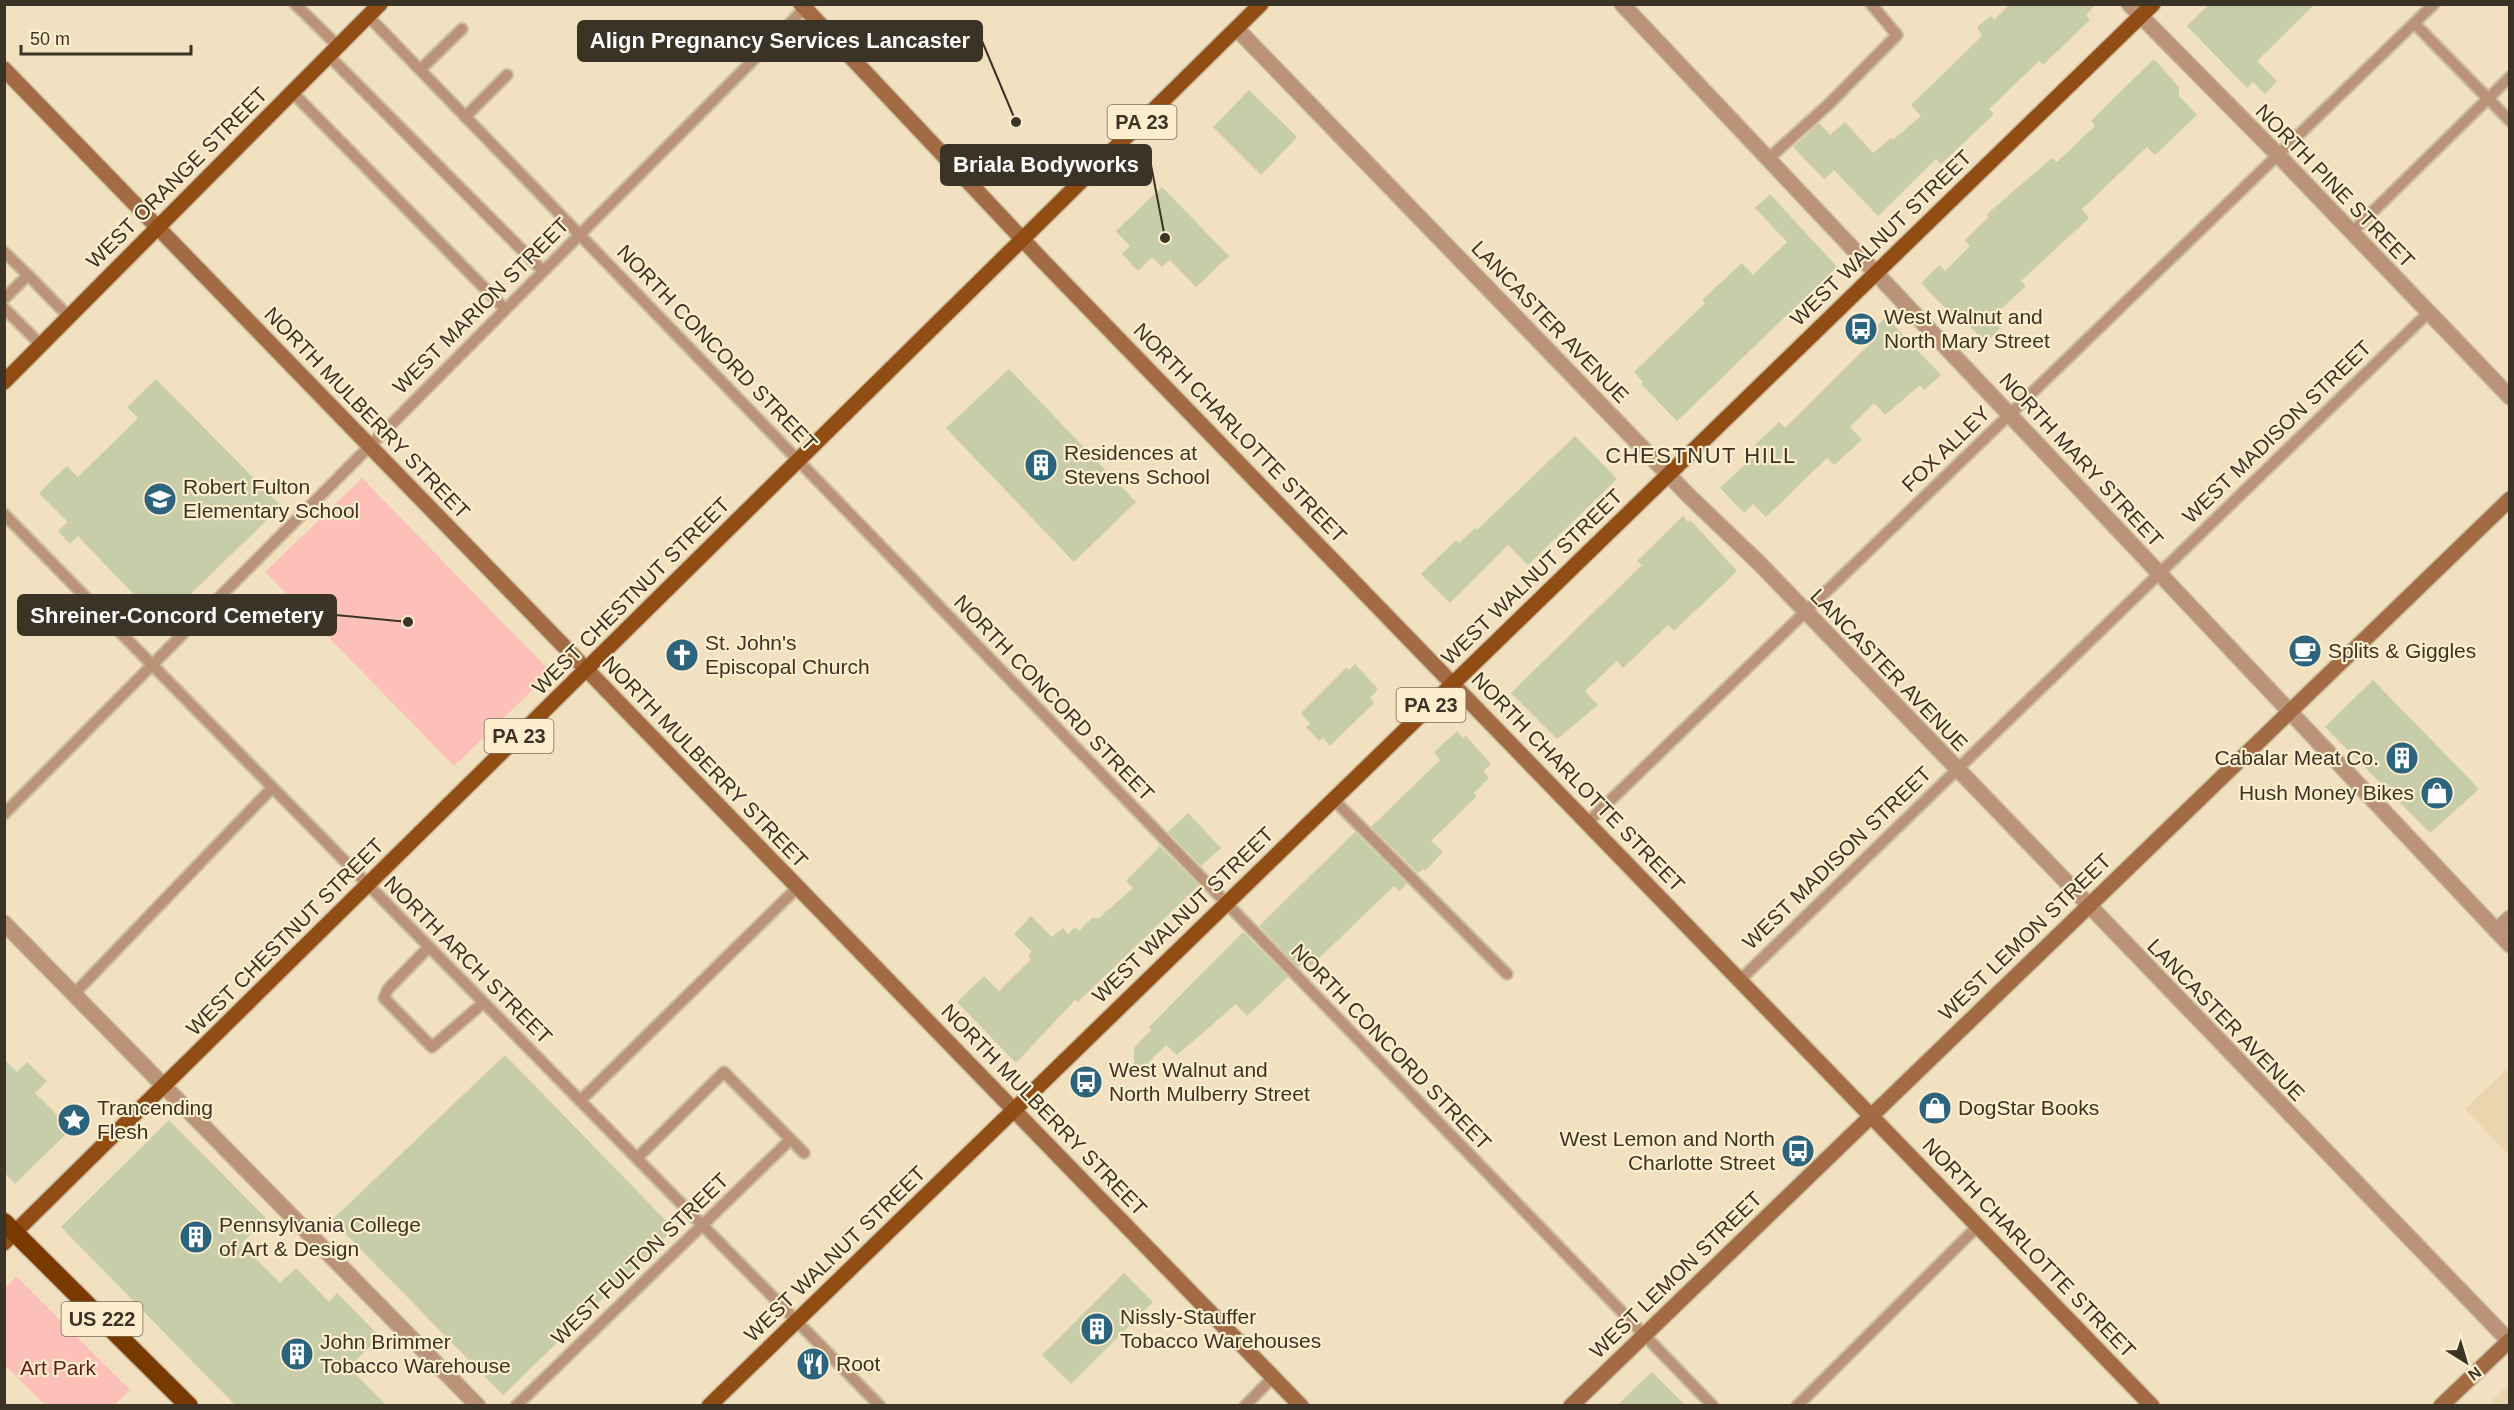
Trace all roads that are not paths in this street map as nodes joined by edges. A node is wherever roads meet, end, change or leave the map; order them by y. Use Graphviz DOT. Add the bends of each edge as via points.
graph roads {
  1 [pos="295,4"];
  2 [pos="380,4"];
  3 [pos="1262,4"];
  4 [pos="1622,4"];
  5 [pos="1871,4"];
  6 [pos="2128,4"];
  7 [pos="2153,4"];
  8 [pos="2434,4"];
  9 [pos="805,6"];
  10 [pos="368,16"];
  11 [pos="2140,17"];
  12 [pos="2414,23"];
  13 [pos="462,29"];
  14 [pos="1237,29"];
  15 [pos="334,51"];
  16 [pos="4,69"];
  17 [pos="420,70"];
  18 [pos="507,75"];
  19 [pos="2510,77"];
  20 [pos="292,92"];
  21 [pos="2488,98"];
  22 [pos="465,117"];
  23 [pos="2510,121"];
  24 [pos="2278,155"];
  25 [pos="1768,159"];
  26 [pos="158,228"];
  27 [pos="2351,233"];
  28 [pos="579,234"];
  29 [pos="1023,240"];
  30 [pos="4,252"];
  31 [pos="543,272"];
  32 [pos="1875,273"];
  33 [pos="28,275"];
  34 [pos="4,299"];
  35 [pos="4,308"];
  36 [pos="505,309"];
  37 [pos="2428,313"];
  38 [pos="69,317"];
  39 [pos="41,345"];
  40 [pos="4,382"];
  41 [pos="2510,397"];
  42 [pos="2010,414"];
  43 [pos="370,446"];
  44 [pos="799,461"];
  45 [pos="1668,474"];
  46 [pos="2510,499"];
  47 [pos="4,514"];
  48 [pos="2159,575"];
  49 [pos="1805,612"];
  50 [pos="152,665"];
  51 [pos="586,669"];
  52 [pos="1453,683"];
  53 [pos="2289,712"];
  54 [pos="1956,770"];
  55 [pos="272,788"];
  56 [pos="1333,799"];
  57 [pos="4,814"];
  58 [pos="1588,821"];
  59 [pos="367,885"];
  60 [pos="798,887"];
  61 [pos="1225,904"];
  62 [pos="2088,906"];
  63 [pos="2510,918"];
  64 [pos="4,923"];
  65 [pos="2496,931"];
  66 [pos="2510,945"];
  67 [pos="428,948"];
  68 [pos="1506,974"];
  69 [pos="1740,980"];
  70 [pos="74,994"];
  71 [pos="483,1003"];
  72 [pos="164,1085"];
  73 [pos="580,1101"];
  74 [pos="1014,1110"];
  75 [pos="1871,1115"];
  76 [pos="790,1140"];
  77 [pos="804,1153"];
  78 [pos="637,1158"];
  79 [pos="703,1224"];
  80 [pos="1978,1226"];
  81 [pos="8,1233"];
  82 [pos="797,1320"];
  83 [pos="1645,1334"];
  84 [pos="2509,1341"];
  85 [pos="1273,1377"];
  86 [pos="189,1406"];
  87 [pos="478,1406"];
  88 [pos="516,1406"];
  89 [pos="709,1406"];
  90 [pos="880,1406"];
  91 [pos="1245,1406"];
  92 [pos="1301,1406"];
  93 [pos="1571,1406"];
  94 [pos="1713,1406"];
  95 [pos="1797,1406"];
  96 [pos="2152,1406"];
  97 [pos="2441,1406"];
  1 -- 15 [label="lane"];
  2 -- 10 [label="main road, WEST ORANGE STREET"];
  3 -- 14 [label="main road, WEST CHESTNUT STREET / PA 23"];
  4 -- 25 [label="street, NORTH MARY STREET"];
  5 -- 25 [label="lane" via="1897,35"];
  6 -- 11 [label="street, NORTH PINE STREET"];
  7 -- 11 [label="main road, WEST WALNUT STREET / PA 23"];
  8 -- 12 [label="lane, FOX ALLEY"];
  9 -- 28 [label="lane, WEST MARION STREET"];
  9 -- 29 [label="street, NORTH CHARLOTTE STREET"];
  10 -- 15 [label="main road, WEST ORANGE STREET"];
  10 -- 17 [label="lane, NORTH CONCORD STREET"];
  11 -- 24 [label="street, NORTH PINE STREET"];
  11 -- 32 [label="main road, WEST WALNUT STREET / PA 23"];
  12 -- 21 [label="lane"];
  12 -- 24 [label="lane, FOX ALLEY"];
  13 -- 17 [label="lane"];
  14 -- 29 [label="main road, WEST CHESTNUT STREET / PA 23"];
  14 -- 45 [label="street, LANCASTER AVENUE"];
  15 -- 20 [label="main road, WEST ORANGE STREET"];
  15 -- 31 [label="lane"];
  16 -- 26 [label="street, NORTH MULBERRY STREET"];
  17 -- 22 [label="lane, NORTH CONCORD STREET"];
  18 -- 22 [label="lane"];
  19 -- 21 [label="lane"];
  20 -- 26 [label="main road, WEST ORANGE STREET"];
  20 -- 36 [label="lane"];
  21 -- 23 [label="lane"];
  21 -- 27 [label="lane"];
  22 -- 28 [label="lane, NORTH CONCORD STREET"];
  24 -- 27 [label="street, NORTH PINE STREET"];
  24 -- 42 [label="lane, FOX ALLEY"];
  25 -- 32 [label="street, NORTH MARY STREET"];
  26 -- 38 [label="main road, WEST ORANGE STREET"];
  26 -- 43 [label="street, NORTH MULBERRY STREET"];
  27 -- 37 [label="street, NORTH PINE STREET"];
  28 -- 31 [label="lane, WEST MARION STREET"];
  28 -- 44 [label="lane, NORTH CONCORD STREET"];
  29 -- 44 [label="main road, WEST CHESTNUT STREET / PA 23"];
  29 -- 52 [label="street, NORTH CHARLOTTE STREET"];
  30 -- 33 [label="lane"];
  31 -- 36 [label="lane, WEST MARION STREET"];
  32 -- 42 [label="street, NORTH MARY STREET"];
  32 -- 45 [label="main road, WEST WALNUT STREET / PA 23"];
  33 -- 34 [label="lane"];
  33 -- 38 [label="lane"];
  35 -- 39 [label="lane"];
  36 -- 43 [label="lane, WEST MARION STREET"];
  37 -- 41 [label="street, NORTH PINE STREET"];
  37 -- 48 [label="lane, WEST MADISON STREET"];
  38 -- 39 [label="main road, WEST ORANGE STREET"];
  39 -- 40 [label="main road, WEST ORANGE STREET"];
  42 -- 48 [label="street, NORTH MARY STREET"];
  42 -- 49 [label="lane, FOX ALLEY"];
  43 -- 50 [label="lane, WEST MARION STREET"];
  43 -- 51 [label="street, NORTH MULBERRY STREET"];
  44 -- 51 [label="main road, WEST CHESTNUT STREET / PA 23"];
  44 -- 61 [label="lane, NORTH CONCORD STREET"];
  45 -- 49 [label="street, LANCASTER AVENUE"];
  45 -- 52 [label="main road, WEST WALNUT STREET / PA 23"];
  46 -- 53 [label="street, WEST LEMON STREET"];
  47 -- 50 [label="lane, NORTH ARCH STREET"];
  48 -- 53 [label="street, NORTH MARY STREET"];
  48 -- 54 [label="lane, WEST MADISON STREET"];
  49 -- 54 [label="street, LANCASTER AVENUE"];
  49 -- 58 [label="lane, FOX ALLEY"];
  50 -- 55 [label="lane, NORTH ARCH STREET"];
  50 -- 57 [label="lane, WEST MARION STREET"];
  51 -- 59 [label="main road, WEST CHESTNUT STREET / PA 23"];
  51 -- 60 [label="street, NORTH MULBERRY STREET"];
  52 -- 56 [label="main road, WEST WALNUT STREET / PA 23"];
  52 -- 58 [label="street, NORTH CHARLOTTE STREET"];
  53 -- 62 [label="street, WEST LEMON STREET"];
  53 -- 65 [label="street, NORTH MARY STREET"];
  54 -- 62 [label="street, LANCASTER AVENUE"];
  54 -- 69 [label="lane, WEST MADISON STREET"];
  55 -- 59 [label="lane, NORTH ARCH STREET"];
  55 -- 70 [label="lane"];
  56 -- 61 [label="main road, WEST WALNUT STREET / PA 23"];
  56 -- 68 [label="lane"];
  58 -- 69 [label="street, NORTH CHARLOTTE STREET"];
  59 -- 67 [label="lane, NORTH ARCH STREET"];
  59 -- 72 [label="main road, WEST CHESTNUT STREET / PA 23"];
  60 -- 73 [label="lane"];
  60 -- 74 [label="street, NORTH MULBERRY STREET"];
  61 -- 74 [label="main road, WEST WALNUT STREET / PA 23"];
  61 -- 83 [label="lane, NORTH CONCORD STREET"];
  62 -- 75 [label="street, WEST LEMON STREET"];
  62 -- 84 [label="street, LANCASTER AVENUE"];
  63 -- 65 [label="street"];
  64 -- 70 [label="street"];
  65 -- 66 [label="street, NORTH MARY STREET"];
  67 -- 71 [label="lane, NORTH ARCH STREET"];
  67 -- 71 [label="lane" via="384,998 432,1047"];
  69 -- 75 [label="street, NORTH CHARLOTTE STREET"];
  70 -- 72 [label="street"];
  71 -- 73 [label="lane, NORTH ARCH STREET"];
  72 -- 81 [label="main road, WEST CHESTNUT STREET / PA 23"];
  72 -- 87 [label="street"];
  73 -- 78 [label="lane, NORTH ARCH STREET"];
  74 -- 82 [label="main road, WEST WALNUT STREET / PA 23"];
  74 -- 85 [label="street, NORTH MULBERRY STREET"];
  75 -- 80 [label="street, NORTH CHARLOTTE STREET"];
  75 -- 83 [label="street, WEST LEMON STREET"];
  76 -- 77 [label="lane"];
  76 -- 78 [label="lane" via="724,1072"];
  76 -- 79 [label="lane, WEST FULTON STREET"];
  78 -- 79 [label="lane, NORTH ARCH STREET"];
  79 -- 82 [label="lane, NORTH ARCH STREET"];
  79 -- 88 [label="lane, WEST FULTON STREET"];
  80 -- 95 [label="lane"];
  80 -- 96 [label="street, NORTH CHARLOTTE STREET"];
  81 -- 86 [label="highway, US 222"];
  82 -- 89 [label="main road, WEST WALNUT STREET / PA 23"];
  82 -- 90 [label="lane, NORTH ARCH STREET"];
  83 -- 93 [label="street, WEST LEMON STREET"];
  83 -- 94 [label="lane, NORTH CONCORD STREET"];
  84 -- 97 [label="street"];
  85 -- 91 [label="lane"];
  85 -- 92 [label="street, NORTH MULBERRY STREET"];
}
